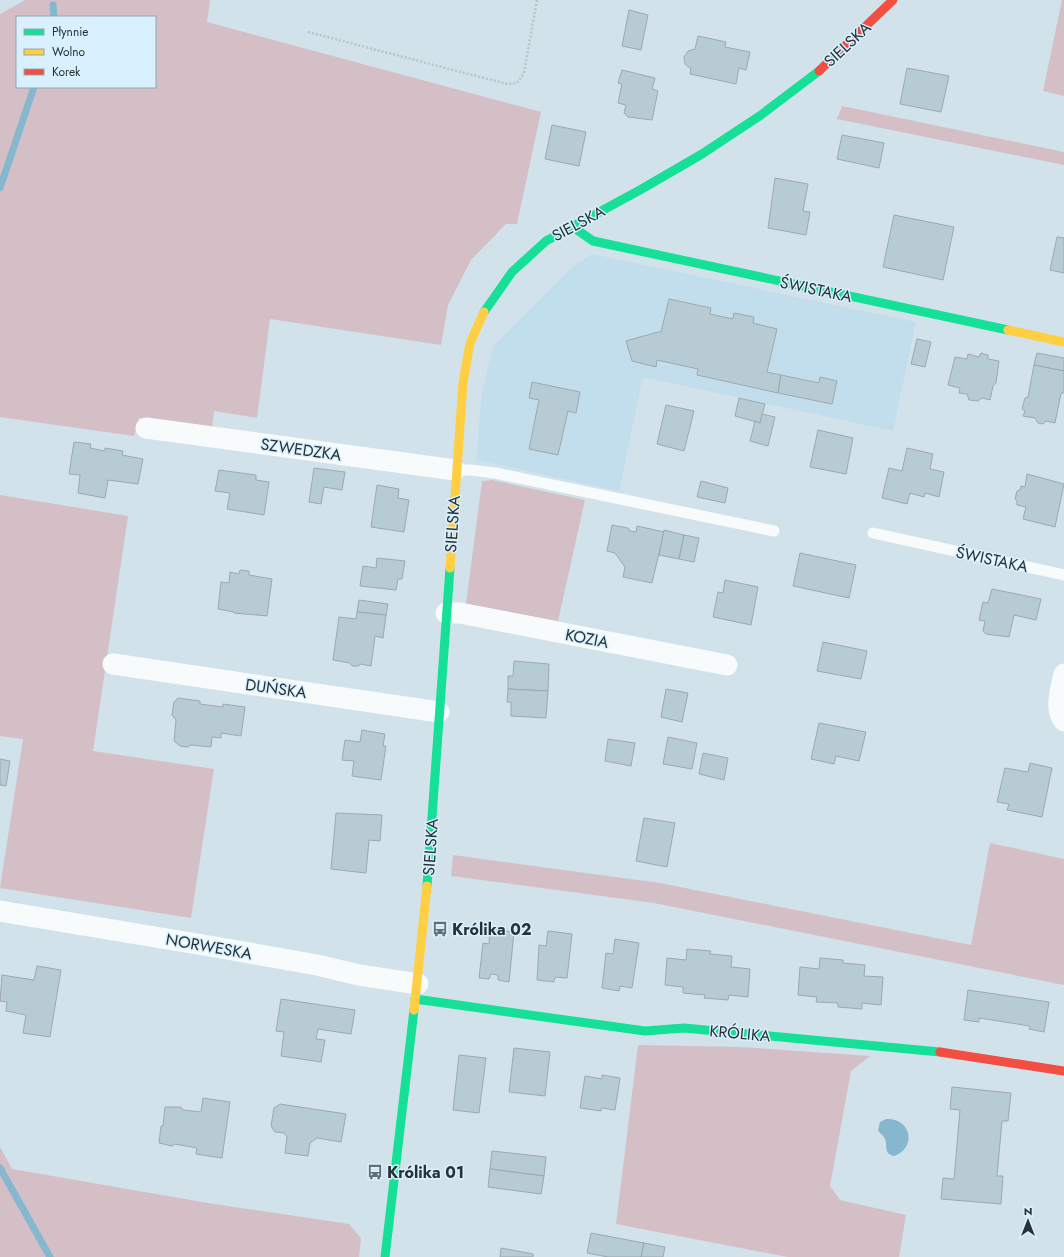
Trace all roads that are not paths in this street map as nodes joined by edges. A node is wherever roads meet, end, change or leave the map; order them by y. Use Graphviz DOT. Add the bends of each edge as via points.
graph roads {
  1 [pos="894,0"];
  2 [pos="573,227"];
  3 [pos="1064,342"];
  4 [pos="146,428"];
  5 [pos="455,470"];
  6 [pos="774,531"];
  7 [pos="873,533"];
  8 [pos="1064,575"];
  9 [pos="446,613"];
  10 [pos="113,664"];
  11 [pos="727,665"];
  12 [pos="1064,674"];
  13 [pos="439,712"];
  14 [pos="1064,721"];
  15 [pos="0,911"];
  16 [pos="417,992"];
  17 [pos="1064,1071"];
  18 [pos="385,1257"];
  1 -- 2 [label="street, SIELSKA" via="826,65 760,115 664,176"];
  2 -- 3 [label="street, ŚWISTAKA" via="593,241"];
  2 -- 5 [label="street, SIELSKA" via="546,241 521,262 492,300 480,322 468,351 462,383"];
  4 -- 5 [label="street, SZWEDZKA"];
  5 -- 6 [label="lane" via="495,473"];
  5 -- 9 [label="street, SIELSKA"];
  7 -- 8 [label="lane, ŚWISTAKA"];
  9 -- 11 [label="street, KOZIA"];
  9 -- 13 [label="street, SIELSKA"];
  10 -- 13 [label="street, DUŃSKA"];
  12 -- 14 [label="street" via="1059,708"];
  13 -- 16 [label="street, SIELSKA"];
  15 -- 16 [label="street, NORWESKA" via="317,965"];
  16 -- 17 [label="street, KRÓLIKA" via="645,1031 684,1028 948,1052"];
  16 -- 18 [label="street, SIELSKA"];
}
